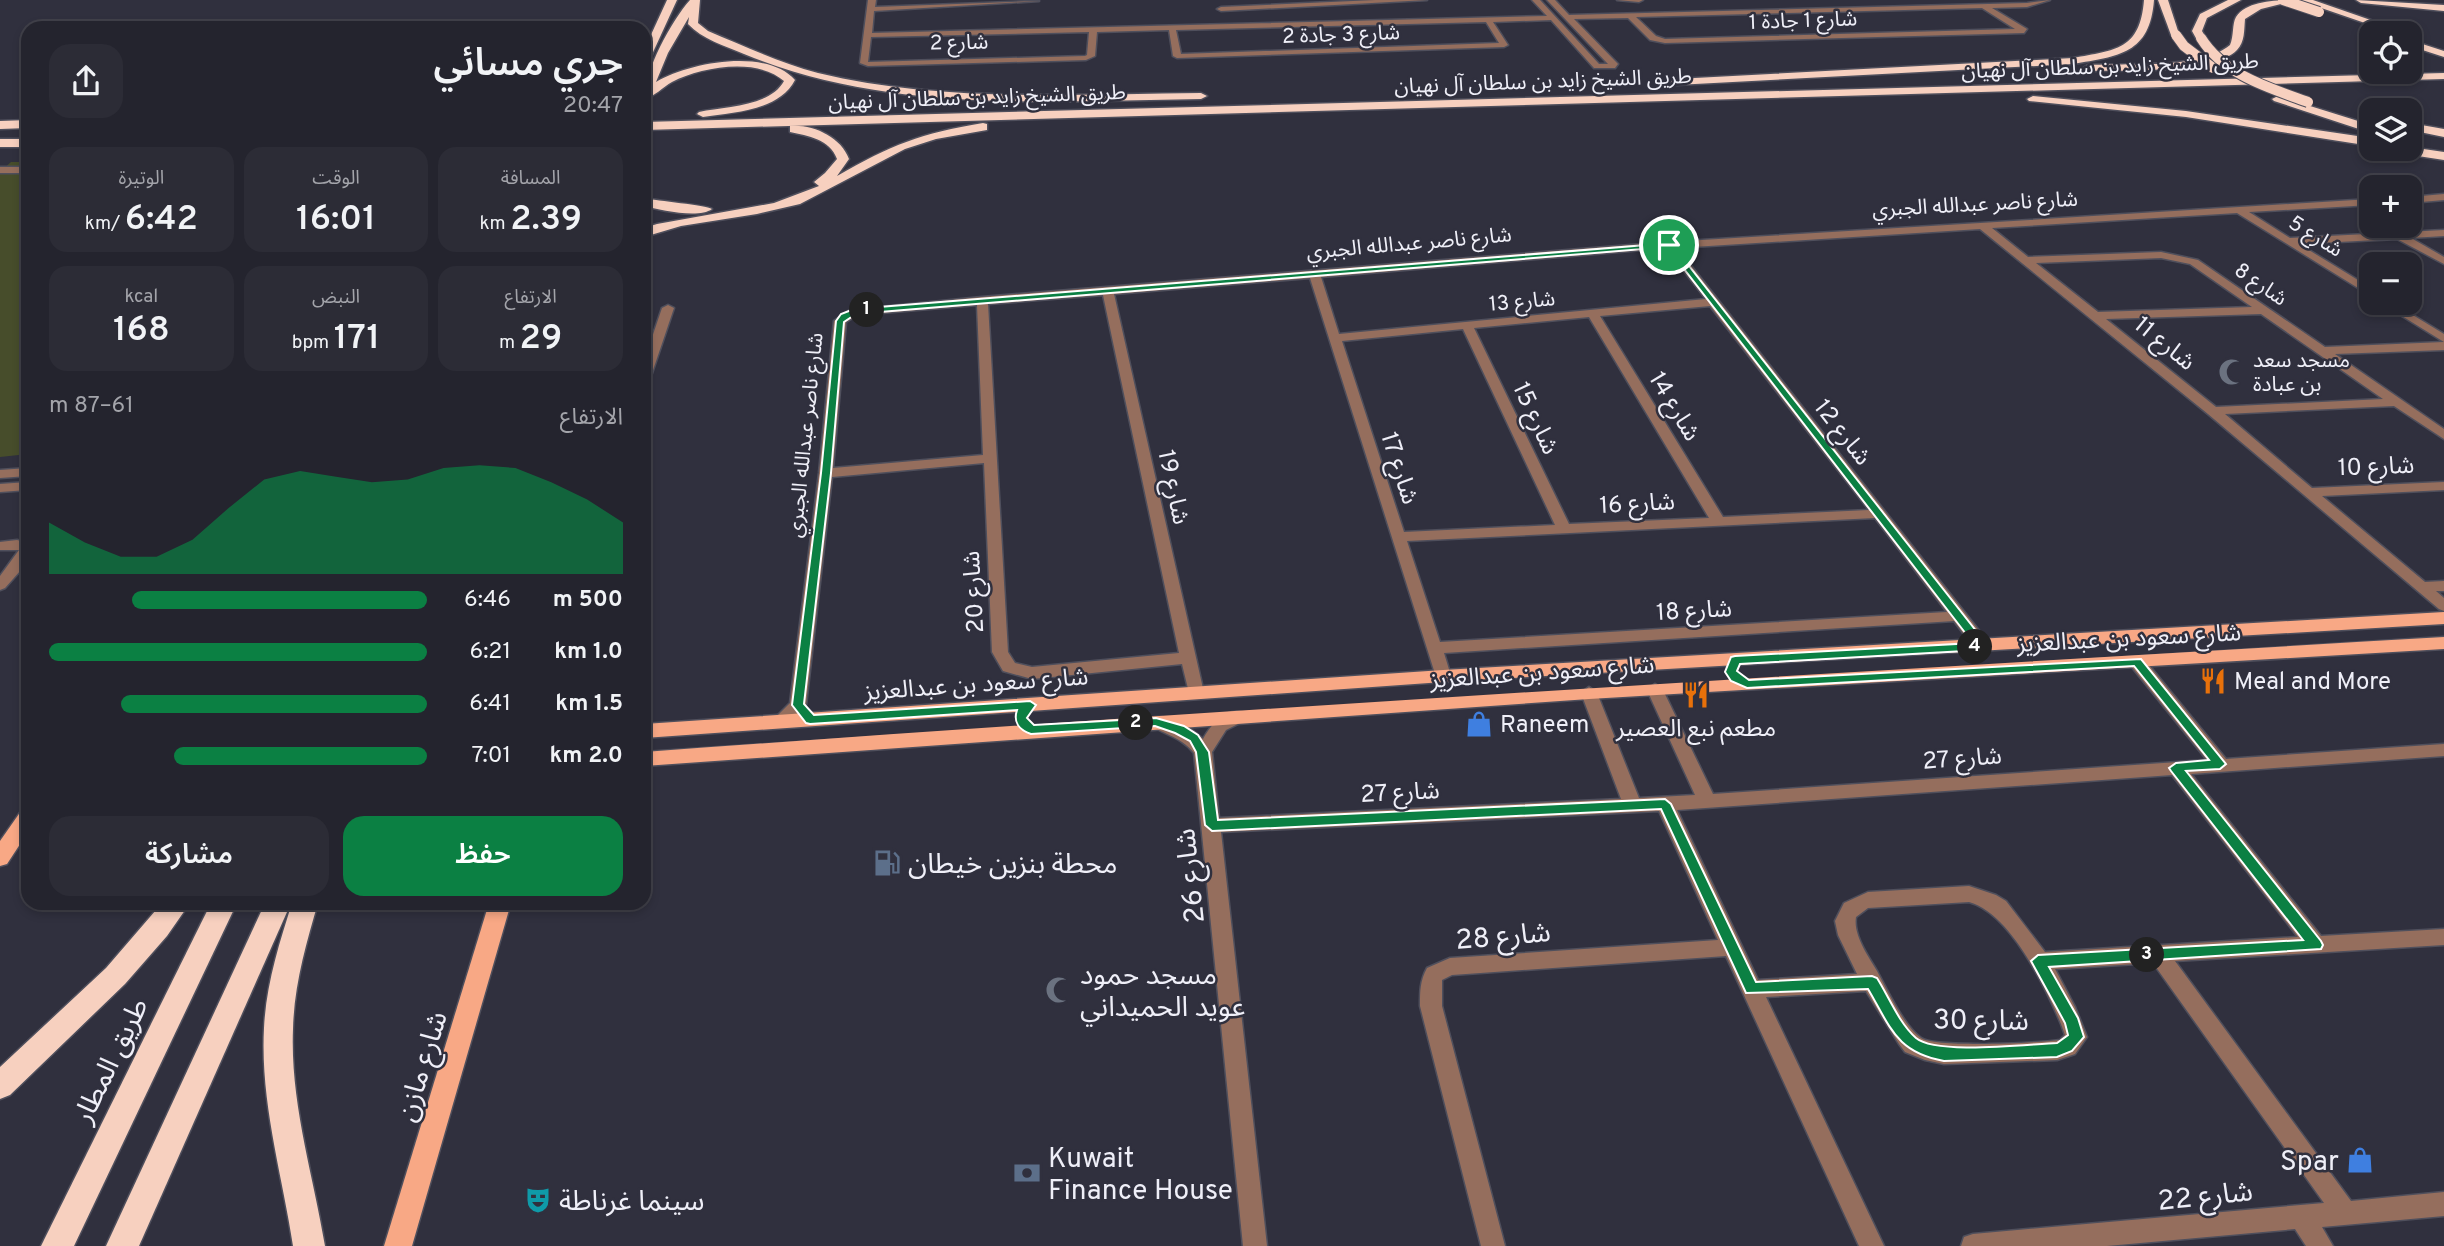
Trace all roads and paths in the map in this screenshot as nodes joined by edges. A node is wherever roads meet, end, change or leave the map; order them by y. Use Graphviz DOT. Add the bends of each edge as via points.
graph roads {
  1 [pos="694,0"];
  2 [pos="1216,0"];
  3 [pos="1423,0"];
  4 [pos="1536,0"];
  5 [pos="1551,0"];
  6 [pos="1621,0"];
  7 [pos="1639,0"];
  8 [pos="1786,0"];
  9 [pos="1949,0"];
  10 [pos="2046,0"];
  11 [pos="2149,0"];
  12 [pos="2163,0"];
  13 [pos="2236,0"];
  14 [pos="2283,0"];
  15 [pos="2292,0"];
  16 [pos="2303,0"];
  17 [pos="2361,0"];
  18 [pos="1035,1"];
  19 [pos="671,2"];
  20 [pos="955,2"];
  21 [pos="1302,3"];
  22 [pos="871,5"];
  23 [pos="1984,6"];
  24 [pos="1960,7"];
  25 [pos="2444,8"];
  26 [pos="1221,9"];
  27 [pos="1800,11"];
  28 [pos="1630,16"];
  29 [pos="1552,18"];
  30 [pos="1569,18"];
  31 [pos="1488,19"];
  32 [pos="2365,21"];
  33 [pos="1039,23"];
  34 [pos="651,25"];
  35 [pos="2359,25"];
  36 [pos="1230,26"];
  37 [pos="1172,27"];
  38 [pos="1093,29"];
  39 [pos="868,35"];
  40 [pos="2422,42"];
  41 [pos="651,46"];
  42 [pos="2422,46"];
  43 [pos="2441,51"];
  44 [pos="2444,66"];
  45 [pos="2422,67"];
  46 [pos="2359,68"];
  47 [pos="1826,76"];
  48 [pos="2444,76"];
  49 [pos="651,82"];
  50 [pos="1666,83"];
  51 [pos="1601,87"];
  52 [pos="1564,90"];
  53 [pos="651,92"];
  54 [pos="1215,96"];
  55 [pos="1255,96"];
  56 [pos="1701,96"];
  57 [pos="1337,102"];
  58 [pos="651,116"];
  59 [pos="2359,117"];
  60 [pos="695,119"];
  61 [pos="21,124"];
  62 [pos="651,124"];
  63 [pos="0,125"];
  64 [pos="2359,125"];
  65 [pos="2422,129"];
  66 [pos="21,132"];
  67 [pos="0,133"];
  68 [pos="2444,133"];
  69 [pos="2422,139"];
  70 [pos="2359,141"];
  71 [pos="0,143"];
  72 [pos="21,143"];
  73 [pos="2444,144"];
  74 [pos="0,149"];
  75 [pos="21,149"];
  76 [pos="2422,150"];
  77 [pos="2422,152"];
  78 [pos="2444,155"];
  79 [pos="0,170"];
  80 [pos="21,170"];
  81 [pos="2444,197"];
  82 [pos="2422,199"];
  83 [pos="651,203"];
  84 [pos="2359,203"];
  85 [pos="2240,211"];
  86 [pos="1983,226"];
  87 [pos="651,231"];
  88 [pos="2444,233"];
  89 [pos="2422,234"];
  90 [pos="2359,238"];
  91 [pos="2404,238"];
  92 [pos="2288,241"];
  93 [pos="1669,245"];
  94 [pos="2028,260"];
  95 [pos="2444,261"];
  96 [pos="1314,273"];
  97 [pos="2359,285"];
  98 [pos="1108,290"];
  99 [pos="982,300"];
  100 [pos="1713,302"];
  101 [pos="668,308"];
  102 [pos="2264,310"];
  103 [pos="1592,313"];
  104 [pos="2405,315"];
  105 [pos="2096,316"];
  106 [pos="1467,325"];
  107 [pos="1335,338"];
  108 [pos="2444,339"];
  109 [pos="2444,346"];
  110 [pos="2324,351"];
  111 [pos="651,358"];
  112 [pos="2397,402"];
  113 [pos="2213,411"];
  114 [pos="2444,435"];
  115 [pos="991,458"];
  116 [pos="21,472"];
  117 [pos="826,473"];
  118 [pos="0,474"];
  119 [pos="21,486"];
  120 [pos="2444,486"];
  121 [pos="0,488"];
  122 [pos="2310,492"];
  123 [pos="1879,514"];
  124 [pos="1719,522"];
  125 [pos="1564,529"];
  126 [pos="1398,537"];
  127 [pos="0,545"];
  128 [pos="21,546"];
  129 [pos="21,561"];
  130 [pos="0,585"];
  131 [pos="2444,586"];
  132 [pos="2422,587"];
  133 [pos="2444,606"];
  134 [pos="1958,617"];
  135 [pos="2444,618"];
  136 [pos="2444,643"];
  137 [pos="1982,646"];
  138 [pos="1434,648"];
  139 [pos="1188,658"];
  140 [pos="1735,660"];
  141 [pos="1698,662"];
  142 [pos="2137,662"];
  143 [pos="1443,676"];
  144 [pos="1747,684"];
  145 [pos="1701,687"];
  146 [pos="1655,690"];
  147 [pos="1196,693"];
  148 [pos="1589,693"];
  149 [pos="798,705"];
  150 [pos="1030,705"];
  151 [pos="986,708"];
  152 [pos="1238,717"];
  153 [pos="810,720"];
  154 [pos="780,722"];
  155 [pos="1156,722"];
  156 [pos="1031,730"];
  157 [pos="651,731"];
  158 [pos="981,734"];
  159 [pos="2444,750"];
  160 [pos="1203,752"];
  161 [pos="651,758"];
  162 [pos="2220,764"];
  163 [pos="2176,768"];
  164 [pos="1707,801"];
  165 [pos="1665,804"];
  166 [pos="1633,806"];
  167 [pos="1212,825"];
  168 [pos="21,826"];
  169 [pos="0,858"];
  170 [pos="172,910"];
  171 [pos="221,910"];
  172 [pos="275,910"];
  173 [pos="303,910"];
  174 [pos="498,910"];
  175 [pos="2444,937"];
  176 [pos="2316,945"];
  177 [pos="1732,947"];
  178 [pos="2158,954"];
  179 [pos="2038,961"];
  180 [pos="1872,982"];
  181 [pos="1752,989"];
  182 [pos="0,1086"];
  183 [pos="2444,1204"];
  184 [pos="2345,1212"];
  185 [pos="2299,1215"];
  186 [pos="57,1246"];
  187 [pos="122,1246"];
  188 [pos="309,1246"];
  189 [pos="398,1246"];
  190 [pos="1255,1246"];
  191 [pos="1493,1246"];
  192 [pos="1872,1246"];
  193 [pos="1973,1246"];
  194 [pos="2321,1246"];
  1 -- 49 [label="highway"];
  1 -- 54 [label="highway" via="693,24 704,33 804,72 861,85 962,96"];
  2 -- 26 [label="street"];
  3 -- 21 [label="street"];
  4 -- 29 [label="street"];
  5 -- 30 [label="street"];
  6 -- 7 [label="street"];
  8 -- 27 [label="street"];
  9 -- 24 [label="street"];
  10 -- 23 [label="street" via="2032,5"];
  11 -- 47 [label="highway" via="2143,34 2098,56 2037,64"];
  12 -- 64 [label="highway, bridge" via="2176,35 2218,72 2278,99"];
  13 -- 59 [label="highway, bridge" via="2203,16 2197,31 2216,57 2237,72 2308,102"];
  14 -- 35 [label="highway, bridge"];
  15 -- 47 [label="highway" via="2247,12 2240,18 2238,41 2210,60"];
  16 -- 32 [label="highway"];
  17 -- 25 [label="highway"];
  18 -- 20 [label="street"];
  18 -- 33 [label="street"];
  19 -- 34 [label="highway"];
  19 -- 41 [label="highway"];
  20 -- 22 [label="street"];
  21 -- 26 [label="street"];
  22 -- 39 [label="street, شارع 2"];
  23 -- 24 [label="street"];
  23 -- 28 [label="street, شارع 1 جادة 1" via="2024,31 1665,41 1653,38"];
  24 -- 27 [label="street"];
  26 -- 36 [label="street"];
  27 -- 28 [label="street"];
  28 -- 30 [label="street"];
  29 -- 30 [label="street" via="1597,66 1615,66"];
  29 -- 31 [label="street"];
  31 -- 36 [label="street"];
  31 -- 37 [label="street, شارع 3 جادة 2" via="1504,45 1177,56"];
  33 -- 38 [label="street"];
  33 -- 39 [label="street"];
  36 -- 37 [label="street"];
  37 -- 38 [label="street"];
  38 -- 39 [label="street, شارع 2" via="1091,56 868,64 864,62"];
  40 -- 43 [label="highway"];
  42 -- 43 [label="highway"];
  44 -- 45 [label="highway"];
  46 -- 52 [label="highway, طريق الشيخ زايد بن سلطان آل نهيان"];
  47 -- 50 [label="highway"];
  48 -- 56 [label="highway, طريق الشيخ زايد بن سلطان آل نهيان"];
  51 -- 52 [label="highway"];
  52 -- 57 [label="highway, طريق الشيخ زايد بن سلطان آل نهيان"];
  53 -- 60 [label="highway" via="680,75 720,66 769,68 790,80 783,92 769,99"];
  55 -- 57 [label="highway"];
  56 -- 57 [label="highway, طريق الشيخ زايد بن سلطان آل نهيان"];
  56 -- 70 [label="highway" via="2076,102"];
  57 -- 60 [label="highway, طريق الشيخ زايد بن سلطان آل نهيان"];
  57 -- 87 [label="highway" via="966,130 891,150 824,189 782,205"];
  58 -- 60 [label="highway, طريق الشيخ زايد بن سلطان آل نهيان"];
  60 -- 62 [label="highway, طريق الشيخ زايد بن سلطان آل نهيان"];
  60 -- 83 [label="highway" via="807,132 833,142 843,159 830,176 805,190 757,204 690,209"];
  61 -- 63 [label="highway"];
  65 -- 68 [label="highway"];
  66 -- 67 [label="highway"];
  69 -- 73 [label="highway"];
  71 -- 72 [label="highway"];
  74 -- 75 [label="highway"];
  76 -- 78 [label="highway"];
  77 -- 78 [label="highway"];
  79 -- 80 [label="street"];
  81 -- 82 [label="street"];
  84 -- 85 [label="street, شارع ناصر عبدالله الجبري"];
  85 -- 86 [label="street, شارع ناصر عبدالله الجبري"];
  85 -- 92 [label="street, شارع 5"];
  86 -- 93 [label="street, شارع ناصر عبدالله الجبري"];
  86 -- 94 [label="street, شارع 11"];
  88 -- 89 [label="street"];
  90 -- 92 [label="street"];
  91 -- 95 [label="street"];
  92 -- 97 [label="street, شارع 5"];
  93 -- 96 [label="street, شارع ناصر عبدالله الجبري"];
  93 -- 100 [label="street, شارع 12"];
  94 -- 102 [label="street, شارع 8" via="2179,256"];
  94 -- 105 [label="street, شارع 11"];
  96 -- 98 [label="street, شارع ناصر عبدالله الجبري"];
  96 -- 107 [label="street, شارع 17"];
  98 -- 99 [label="street, شارع ناصر عبدالله الجبري"];
  98 -- 139 [label="street, شارع 19"];
  99 -- 115 [label="street, شارع 20"];
  99 -- 117 [label="street, شارع ناصر عبدالله الجبري" via="844,316"];
  100 -- 103 [label="street, شارع 13"];
  100 -- 123 [label="street, شارع 12"];
  101 -- 111 [label="street"];
  102 -- 105 [label="street"];
  102 -- 110 [label="street, شارع 8"];
  103 -- 106 [label="street, شارع 13"];
  103 -- 124 [label="street, شارع 14"];
  104 -- 108 [label="street"];
  105 -- 113 [label="street, شارع 11"];
  106 -- 107 [label="street, شارع 13"];
  106 -- 125 [label="street, شارع 15"];
  107 -- 126 [label="street, شارع 17"];
  109 -- 110 [label="street"];
  110 -- 112 [label="street, شارع 8"];
  112 -- 113 [label="street"];
  112 -- 114 [label="street, شارع 8"];
  113 -- 122 [label="street, شارع 11"];
  115 -- 117 [label="street"];
  115 -- 139 [label="street, شارع 20" via="1000,652 1009,667 1032,673"];
  116 -- 118 [label="street"];
  117 -- 149 [label="street, شارع ناصر عبدالله الجبري"];
  119 -- 121 [label="street"];
  120 -- 122 [label="street, شارع 10"];
  122 -- 132 [label="street, شارع 11"];
  123 -- 124 [label="street, شارع 16"];
  123 -- 134 [label="street, شارع 12"];
  124 -- 125 [label="street, شارع 16"];
  125 -- 126 [label="street, شارع 16"];
  126 -- 138 [label="street, شارع 17"];
  127 -- 128 [label="street"];
  129 -- 130 [label="street"];
  131 -- 132 [label="street"];
  132 -- 133 [label="street, شارع 11"];
  134 -- 137 [label="street, شارع 12"];
  134 -- 138 [label="street, شارع 18"];
  135 -- 137 [label="main road, شارع سعود بن عبدالعزيز"];
  136 -- 142 [label="main road, شارع سعود بن عبدالعزيز"];
  137 -- 140 [label="main road, شارع سعود بن عبدالعزيز"];
  138 -- 143 [label="street, شارع 17"];
  139 -- 147 [label="street, شارع 19"];
  140 -- 141 [label="main road, شارع سعود بن عبدالعزيز"];
  140 -- 144 [label="main road" via="1731,672"];
  141 -- 143 [label="main road, شارع سعود بن عبدالعزيز"];
  141 -- 145 [label="main road" via="1712,677 1711,683"];
  142 -- 144 [label="main road, شارع سعود بن عبدالعزيز"];
  142 -- 162 [label="street"];
  143 -- 147 [label="main road, شارع سعود بن عبدالعزيز"];
  144 -- 145 [label="main road, شارع سعود بن عبدالعزيز"];
  145 -- 146 [label="main road, شارع سعود بن عبدالعزيز"];
  146 -- 148 [label="main road, شارع سعود بن عبدالعزيز"];
  146 -- 164 [label="street"];
  147 -- 150 [label="main road, شارع سعود بن عبدالعزيز"];
  148 -- 152 [label="main road, شارع سعود بن عبدالعزيز"];
  148 -- 166 [label="street"];
  149 -- 153 [label="street"];
  149 -- 154 [label="street"];
  150 -- 151 [label="main road, شارع سعود بن عبدالعزيز"];
  150 -- 156 [label="main road" via="1021,718"];
  151 -- 153 [label="main road, شارع سعود بن عبدالعزيز"];
  151 -- 158 [label="main road" via="996,721"];
  152 -- 155 [label="main road, شارع سعود بن عبدالعزيز"];
  152 -- 160 [label="street" via="1220,726"];
  153 -- 154 [label="main road, شارع سعود بن عبدالعزيز"];
  154 -- 157 [label="main road, شارع سعود بن عبدالعزيز"];
  155 -- 156 [label="main road, شارع سعود بن عبدالعزيز"];
  155 -- 160 [label="street" via="1194,738"];
  156 -- 158 [label="main road, شارع سعود بن عبدالعزيز"];
  158 -- 161 [label="main road, شارع سعود بن عبدالعزيز"];
  159 -- 162 [label="street, شارع 27"];
  160 -- 167 [label="street, شارع 26"];
  162 -- 163 [label="street, شارع 27"];
  163 -- 164 [label="street, شارع 27"];
  163 -- 176 [label="street"];
  164 -- 165 [label="street, شارع 27"];
  165 -- 166 [label="street, شارع 27"];
  165 -- 177 [label="street"];
  166 -- 167 [label="street, شارع 27"];
  167 -- 190 [label="street, شارع 26"];
  168 -- 169 [label="main road"];
  170 -- 182 [label="highway" via="149,942 95,999"];
  171 -- 186 [label="highway, طريق المطار"];
  172 -- 187 [label="highway"];
  173 -- 188 [label="highway" via="288,968 277,1043"];
  174 -- 189 [label="main road, شارع مازن"];
  175 -- 176 [label="street"];
  176 -- 178 [label="street"];
  177 -- 181 [label="street"];
  177 -- 191 [label="street, شارع 28" via="1450,967 1434,974 1431,1006"];
  178 -- 179 [label="street"];
  178 -- 184 [label="street"];
  179 -- 180 [label="street, شارع 30" via="1998,906 1983,898 1969,894 1868,900 1855,903 1845,925"];
  179 -- 180 [label="street, شارع 30" via="2073,1022 2076,1037 2057,1050 1944,1055 1926,1051 1900,1030"];
  180 -- 181 [label="street"];
  181 -- 192 [label="street"];
  183 -- 184 [label="street, شارع 22"];
  184 -- 185 [label="street, شارع 22"];
  185 -- 193 [label="street, شارع 22"];
  185 -- 194 [label="street"];
}
